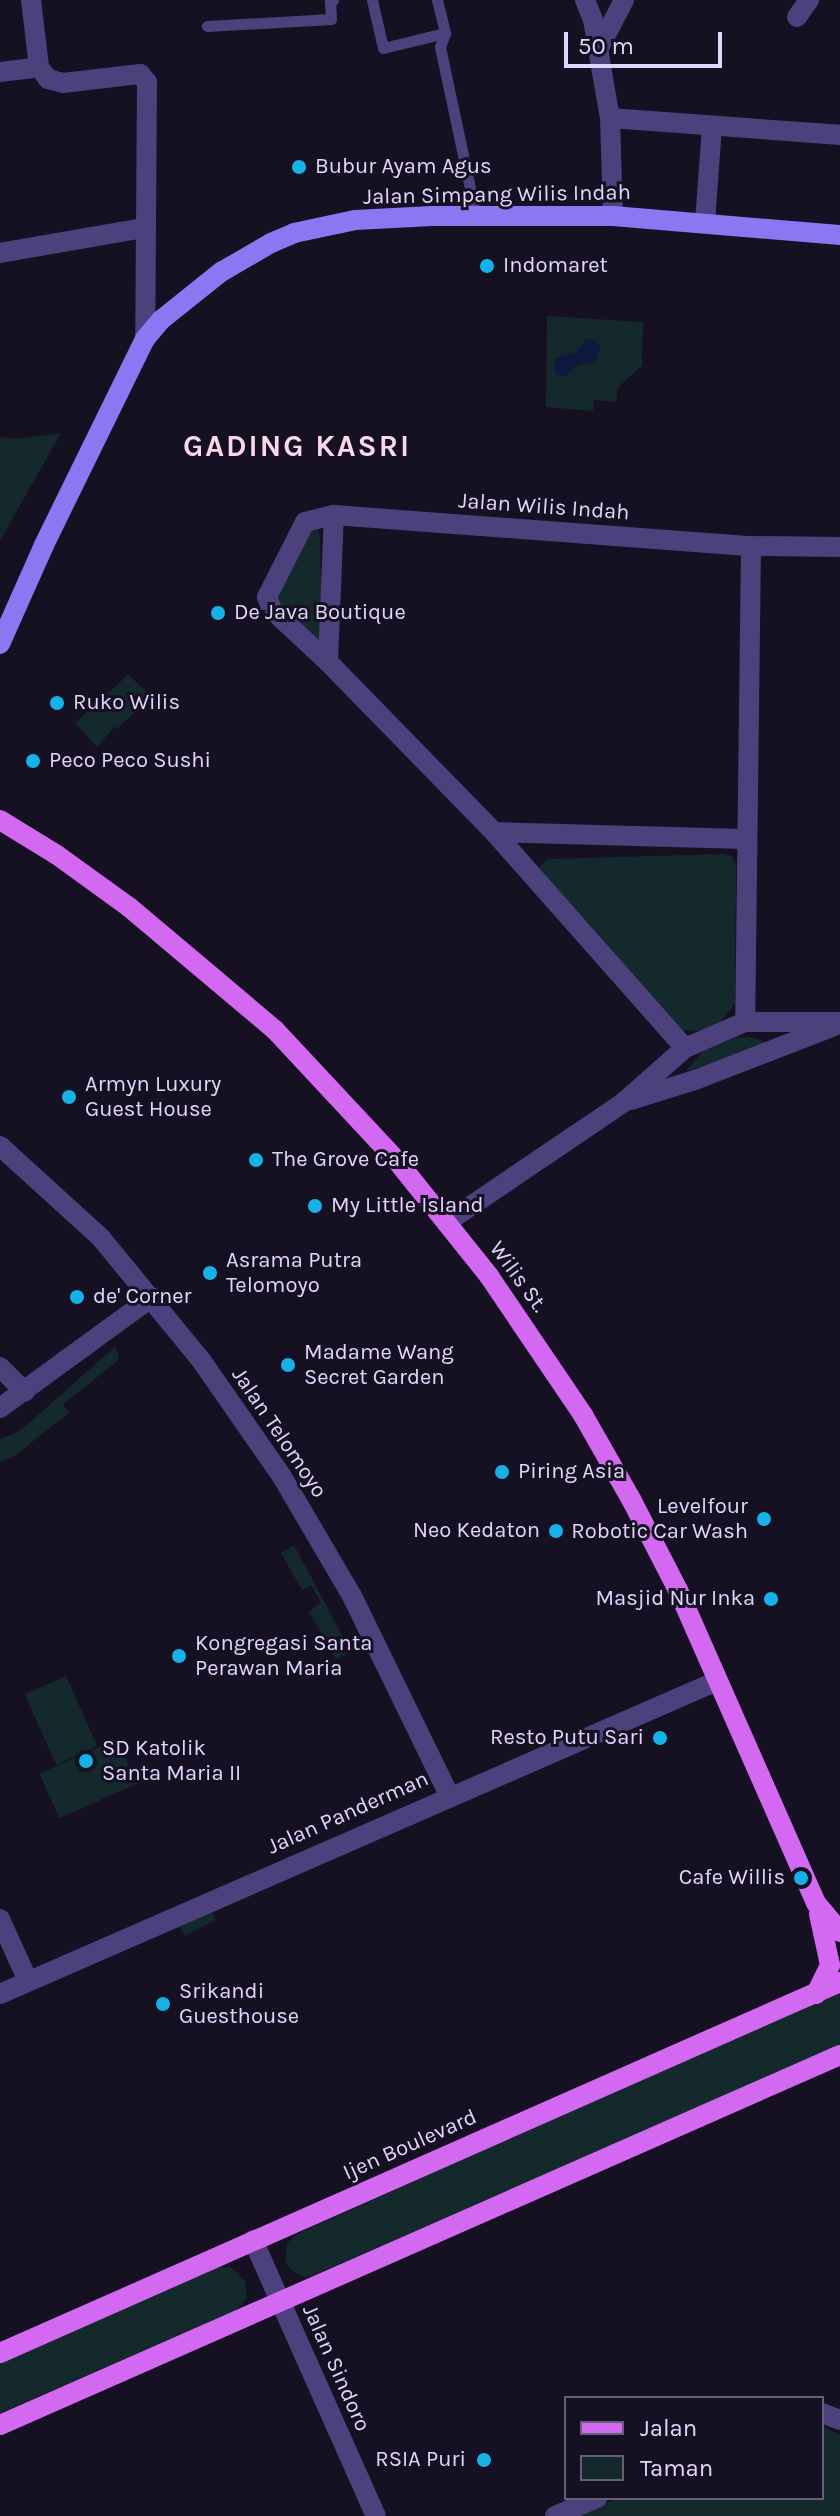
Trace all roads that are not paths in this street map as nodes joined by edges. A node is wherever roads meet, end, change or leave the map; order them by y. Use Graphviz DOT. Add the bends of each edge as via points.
graph roads {
  1 [pos="31,0"];
  2 [pos="333,0"];
  3 [pos="372,0"];
  4 [pos="437,0"];
  5 [pos="585,0"];
  6 [pos="624,0"];
  7 [pos="207,26"];
  8 [pos="445,33"];
  9 [pos="598,50"];
  10 [pos="39,67"];
  11 [pos="0,72"];
  12 [pos="610,118"];
  13 [pos="712,127"];
  14 [pos="840,135"];
  15 [pos="476,216"];
  16 [pos="613,216"];
  17 [pos="705,222"];
  18 [pos="143,228"];
  19 [pos="840,235"];
  20 [pos="0,253"];
  21 [pos="145,339"];
  22 [pos="334,515"];
  23 [pos="751,546"];
  24 [pos="840,547"];
  25 [pos="0,644"];
  26 [pos="328,662"];
  27 [pos="0,820"];
  28 [pos="494,832"];
  29 [pos="744,839"];
  30 [pos="745,1022"];
  31 [pos="840,1023"];
  32 [pos="685,1048"];
  33 [pos="624,1102"];
  34 [pos="0,1146"];
  35 [pos="447,1222"];
  36 [pos="152,1297"];
  37 [pos="0,1367"];
  38 [pos="25,1392"];
  39 [pos="0,1408"];
  40 [pos="717,1681"];
  41 [pos="449,1795"];
  42 [pos="816,1903"];
  43 [pos="0,1919"];
  44 [pos="840,1932"];
  45 [pos="28,1981"];
  46 [pos="840,1982"];
  47 [pos="0,1994"];
  48 [pos="816,1994"];
  49 [pos="840,2055"];
  50 [pos="253,2240"];
  51 [pos="281,2304"];
  52 [pos="0,2353"];
  53 [pos="0,2425"];
  54 [pos="592,2500"];
  55 [pos="376,2516"];
  56 [pos="555,2516"];
  1 -- 10 [label="street"];
  2 -- 7 [label="lane" via="331,19"];
  3 -- 8 [label="lane" via="383,48"];
  4 -- 8 [label="lane"];
  5 -- 9 [label="street"];
  6 -- 9 [label="street"];
  8 -- 15 [label="lane" via="440,47"];
  9 -- 12 [label="street"];
  10 -- 11 [label="street"];
  10 -- 18 [label="street" via="58,82 145,76"];
  12 -- 13 [label="street"];
  12 -- 16 [label="street"];
  13 -- 14 [label="street"];
  13 -- 17 [label="street"];
  15 -- 16 [label="main road, Jalan Simpang Wilis Indah"];
  15 -- 21 [label="main road, Jalan Simpang Wilis Indah" via="355,220 294,233 221,272"];
  16 -- 17 [label="main road, Jalan Simpang Wilis Indah"];
  17 -- 19 [label="main road, Jalan Simpang Wilis Indah"];
  18 -- 20 [label="street"];
  18 -- 21 [label="street"];
  21 -- 25 [label="main road, Jalan Simpang Wilis Indah"];
  22 -- 23 [label="street, Jalan Wilis Indah"];
  22 -- 26 [label="street"];
  22 -- 26 [label="street, Jalan Wilis Indah" via="305,522 267,597 276,614"];
  23 -- 24 [label="street, Jalan Wilis Indah"];
  23 -- 29 [label="street"];
  26 -- 28 [label="street, Jalan Wilis Indah"];
  27 -- 35 [label="main road, Wilis St." via="129,907 217,979 340,1097"];
  28 -- 29 [label="street"];
  28 -- 32 [label="street, Jalan Wilis Indah"];
  29 -- 30 [label="street"];
  30 -- 31 [label="street"];
  30 -- 32 [label="street"];
  31 -- 33 [label="street"];
  32 -- 33 [label="street"];
  33 -- 35 [label="street"];
  34 -- 36 [label="street, Jalan Telomoyo" via="101,1238"];
  35 -- 40 [label="main road, Wilis St." via="583,1415 678,1590"];
  36 -- 38 [label="street"];
  36 -- 41 [label="street, Jalan Telomoyo" via="281,1475 352,1596"];
  37 -- 38 [label="street"];
  38 -- 39 [label="street"];
  40 -- 41 [label="street, Jalan Panderman"];
  40 -- 42 [label="main road, Wilis St."];
  41 -- 45 [label="street, Jalan Panderman"];
  42 -- 44 [label="main road, Wilis St."];
  42 -- 48 [label="main road, Wilis St." via="830,1965"];
  43 -- 45 [label="street"];
  45 -- 47 [label="street, Jalan Panderman"];
  46 -- 48 [label="main road, Ijen Boulevard"];
  48 -- 50 [label="main road, Ijen Boulevard"];
  49 -- 51 [label="main road"];
  50 -- 51 [label="street, Jalan Sindoro"];
  50 -- 52 [label="main road, Ijen Boulevard"];
  51 -- 53 [label="main road"];
  51 -- 55 [label="street, Jalan Sindoro"];
  54 -- 56 [label="street"];
}
